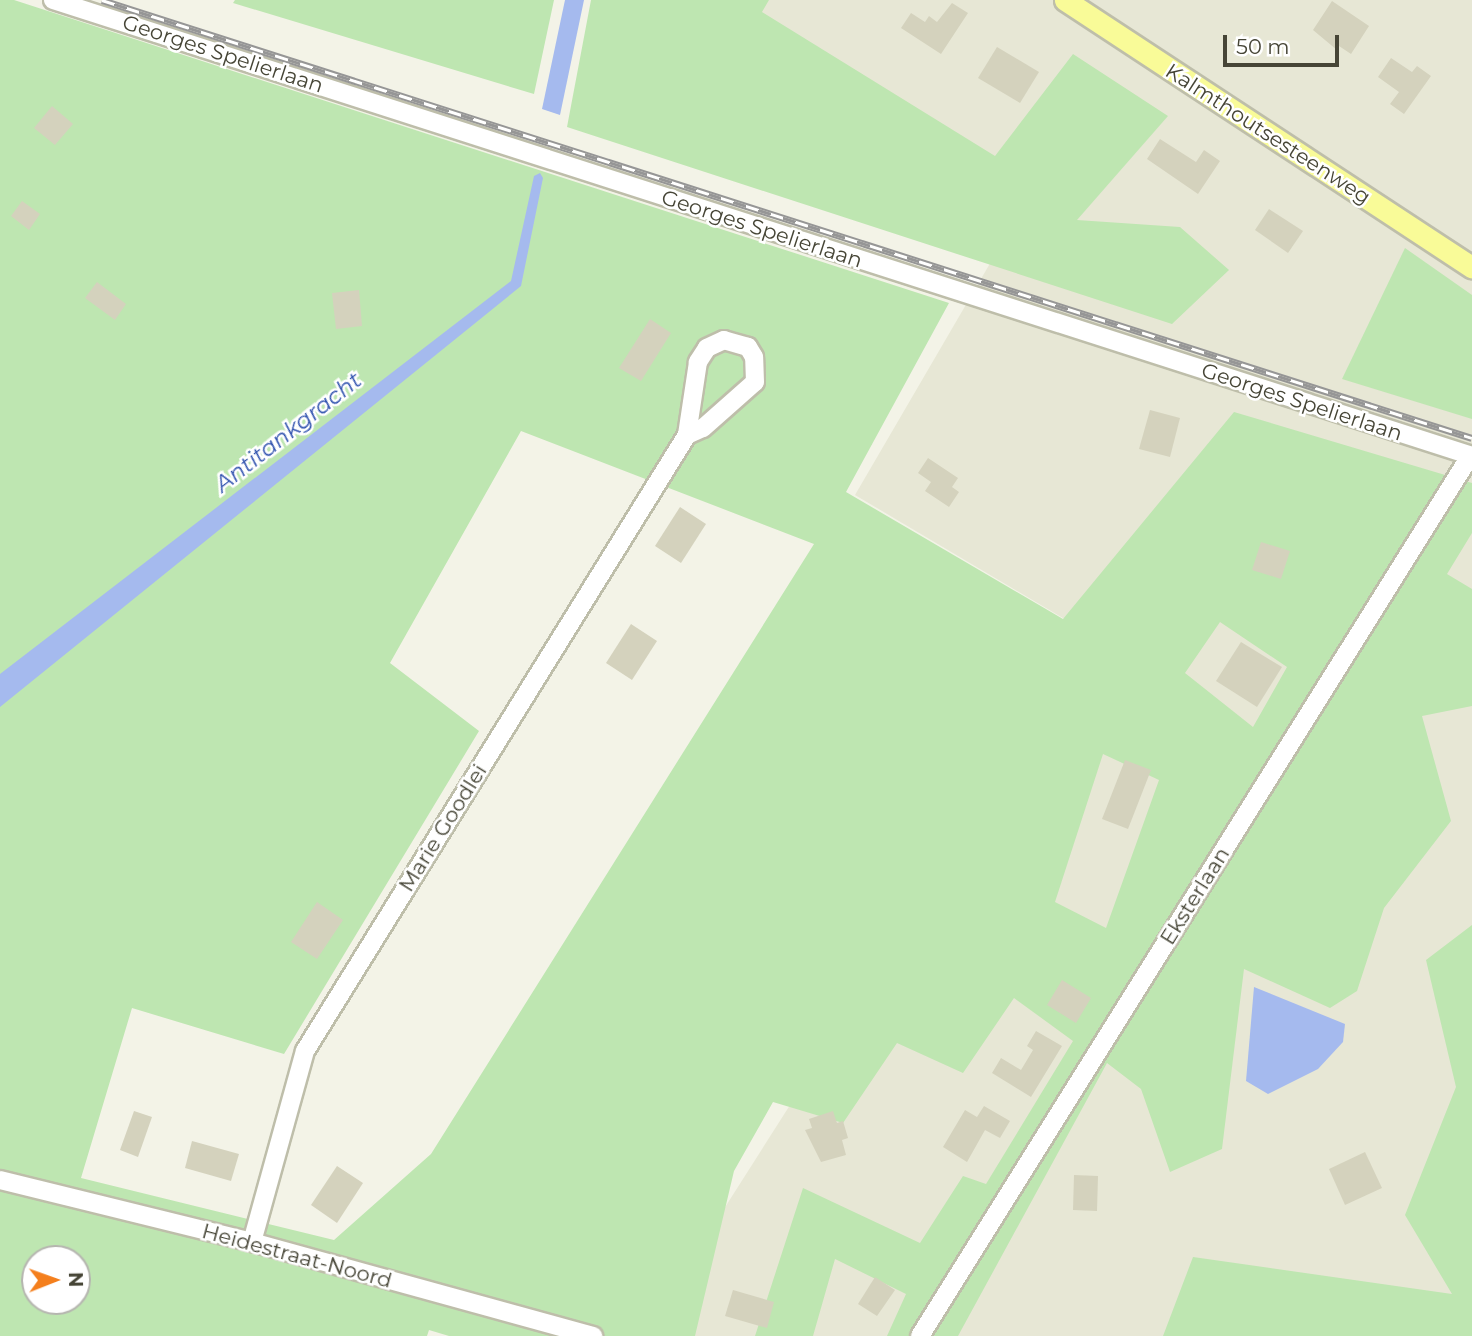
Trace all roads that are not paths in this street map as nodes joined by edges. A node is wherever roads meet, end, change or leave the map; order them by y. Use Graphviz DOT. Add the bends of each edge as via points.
graph roads {
  1 [pos="53,0"];
  2 [pos="1065,0"];
  3 [pos="1472,267"];
  4 [pos="687,435"];
  5 [pos="1471,456"];
  6 [pos="0,1180"];
  7 [pos="252,1242"];
  8 [pos="593,1336"];
  9 [pos="920,1336"];
  1 -- 5 [label="street, Georges Spelierlaan"];
  2 -- 3 [label="main road, Kalmthoutsesteenweg"];
  4 -- 4 [label="street, Marie Goodlei" via="703,428 749,391 757,370 748,347 724,340 707,348 698,362"];
  4 -- 7 [label="street, Marie Goodlei" via="305,1051"];
  5 -- 9 [label="street, Eksterlaan"];
  6 -- 7 [label="street, Heidestraat-Noord"];
  7 -- 8 [label="street, Heidestraat-Noord"];
}
